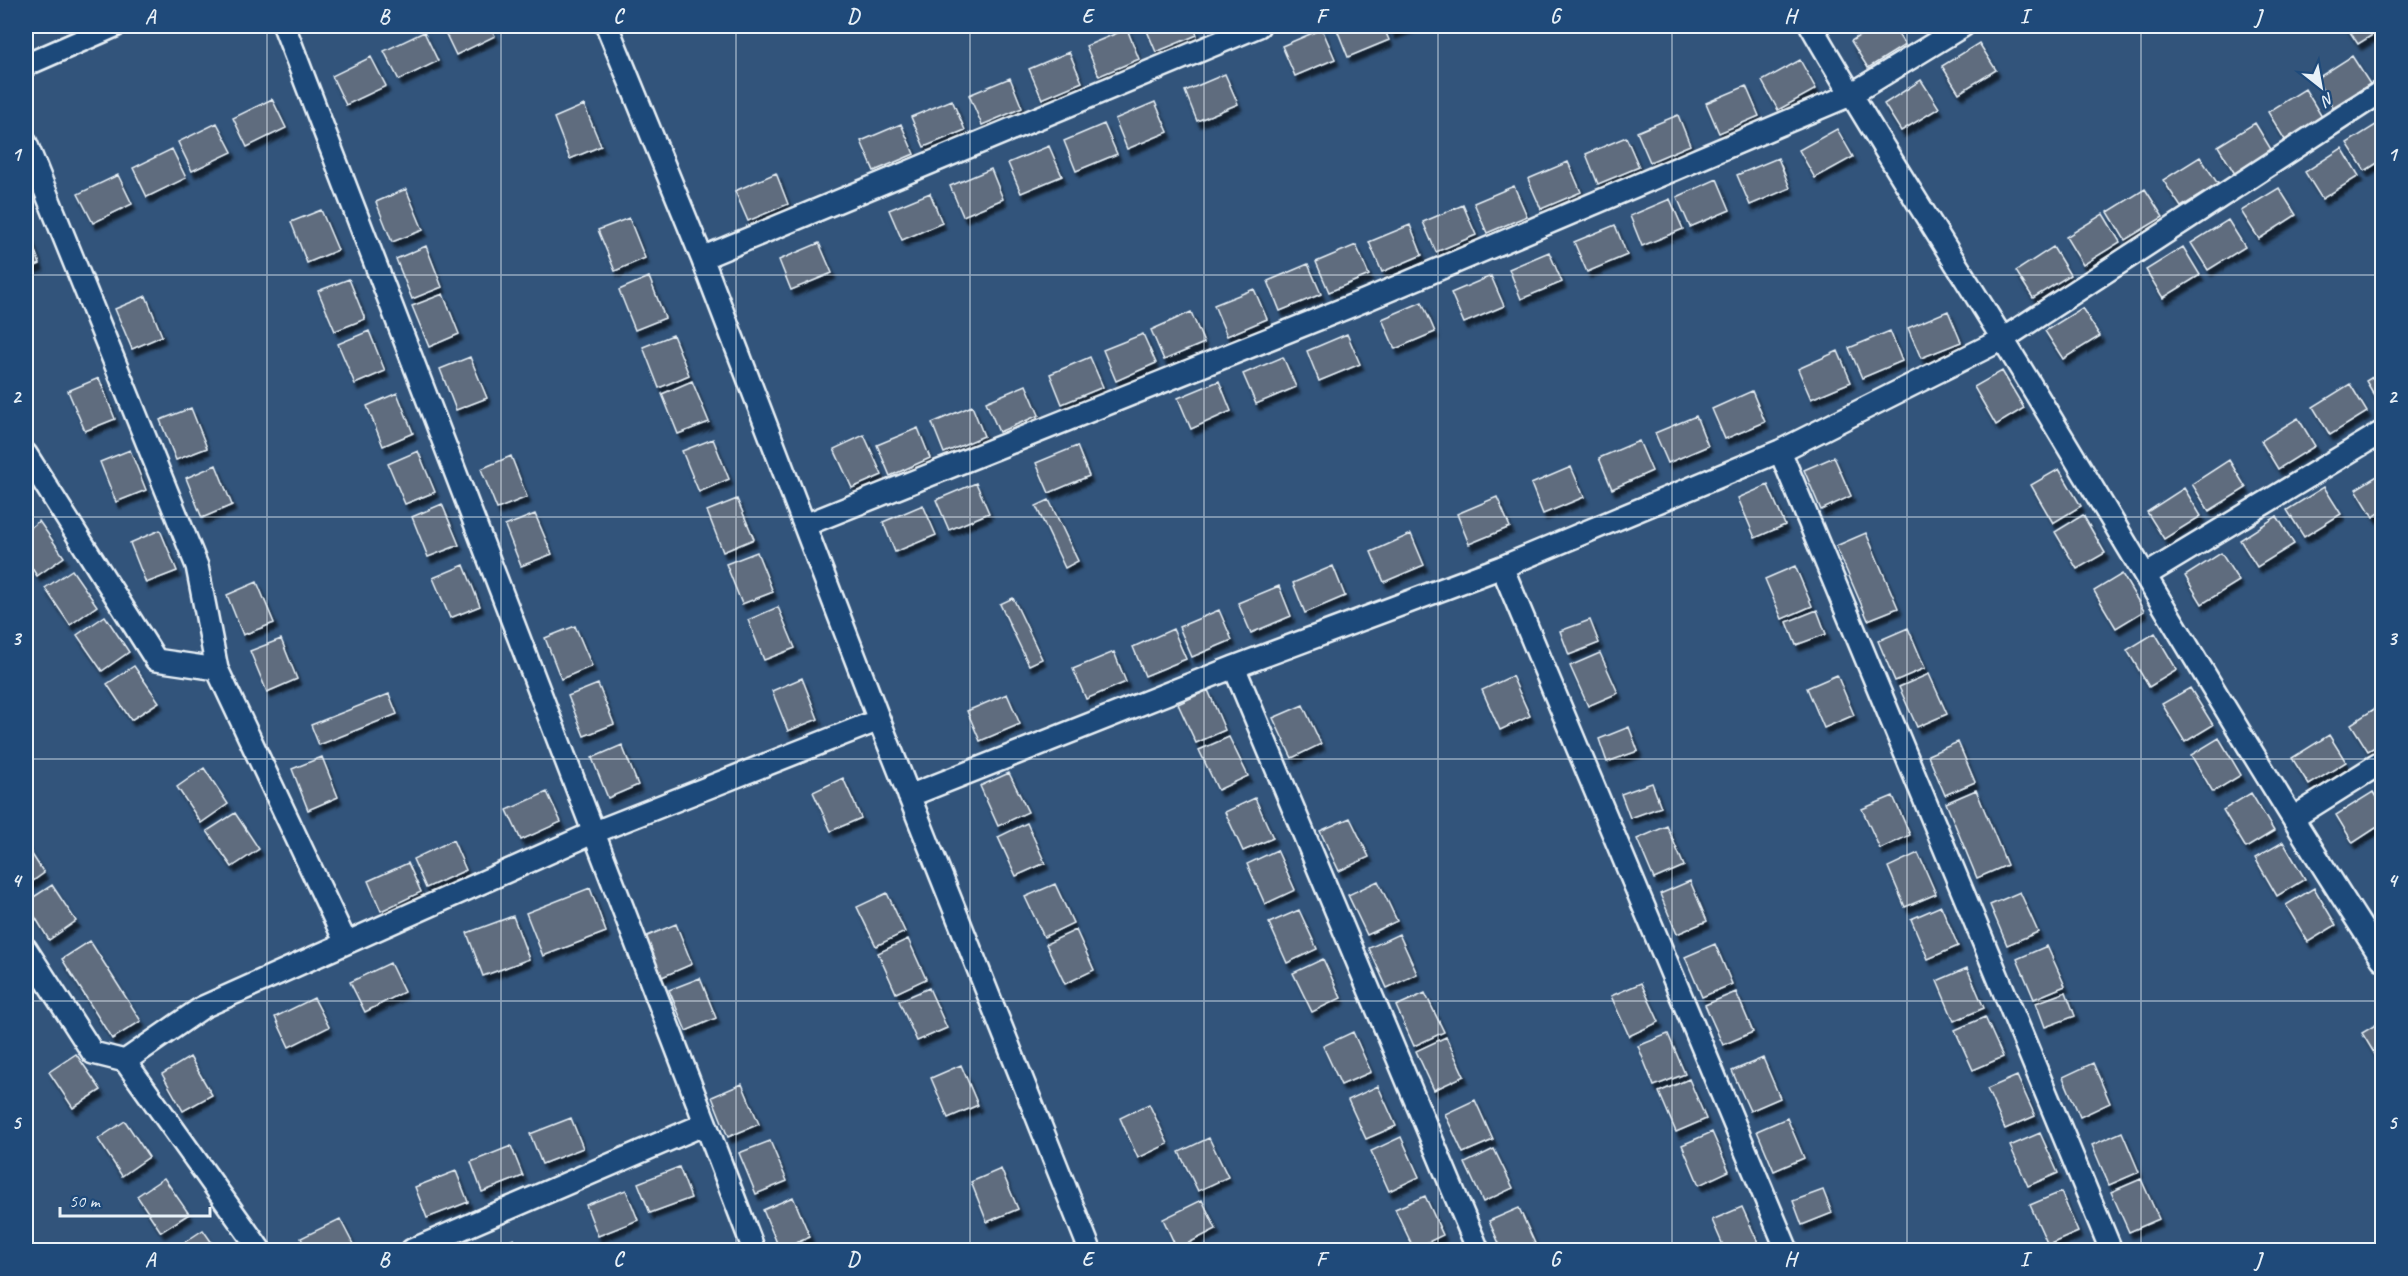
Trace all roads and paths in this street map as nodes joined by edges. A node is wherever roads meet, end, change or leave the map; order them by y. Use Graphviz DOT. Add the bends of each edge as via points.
graph roads {
  1 [pos="115,26"];
  2 [pos="284,26"];
  3 [pos="607,26"];
  4 [pos="1259,26"];
  5 [pos="1810,26"];
  6 [pos="1964,26"];
  7 [pos="26,65"];
  8 [pos="2382,91"];
  9 [pos="1850,95"];
  10 [pos="26,143"];
  11 [pos="702,258"];
  12 [pos="2002,339"];
  13 [pos="2382,432"];
  14 [pos="1780,451"];
  15 [pos="26,454"];
  16 [pos="805,525"];
  17 [pos="1502,567"];
  18 [pos="2146,575"];
  19 [pos="1234,667"];
  20 [pos="217,669"];
  21 [pos="879,720"];
  22 [pos="2382,762"];
  23 [pos="909,796"];
  24 [pos="2293,818"];
  25 [pos="594,832"];
  26 [pos="346,943"];
  27 [pos="26,949"];
  28 [pos="2382,959"];
  29 [pos="125,1061"];
  30 [pos="705,1124"];
  31 [pos="260,1251"];
  32 [pos="412,1251"];
  33 [pos="754,1251"];
  34 [pos="1090,1251"];
  35 [pos="1478,1251"];
  36 [pos="1787,1251"];
  37 [pos="2111,1251"];
  1 -- 7 [label="street"];
  2 -- 25 [label="street"];
  3 -- 11 [label="street"];
  4 -- 11 [label="street"];
  5 -- 9 [label="street"];
  6 -- 9 [label="street"];
  8 -- 12 [label="street"];
  9 -- 12 [label="street"];
  9 -- 16 [label="street" via="1366,300"];
  10 -- 20 [label="street" via="197,566"];
  11 -- 16 [label="street"];
  12 -- 14 [label="street"];
  12 -- 18 [label="street"];
  13 -- 18 [label="street"];
  14 -- 17 [label="street"];
  14 -- 37 [label="street"];
  15 -- 20 [label="street" via="156,660"];
  16 -- 21 [label="street"];
  17 -- 19 [label="street"];
  17 -- 36 [label="street"];
  18 -- 24 [label="street"];
  19 -- 23 [label="street"];
  19 -- 35 [label="street"];
  20 -- 26 [label="street"];
  21 -- 23 [label="street"];
  21 -- 25 [label="street"];
  22 -- 24 [label="street"];
  23 -- 34 [label="street"];
  24 -- 28 [label="street"];
  25 -- 26 [label="street"];
  25 -- 30 [label="street"];
  26 -- 29 [label="street" via="203,1007"];
  27 -- 29 [label="street" via="93,1053"];
  29 -- 31 [label="street"];
  30 -- 32 [label="street"];
  30 -- 33 [label="street"];
}
